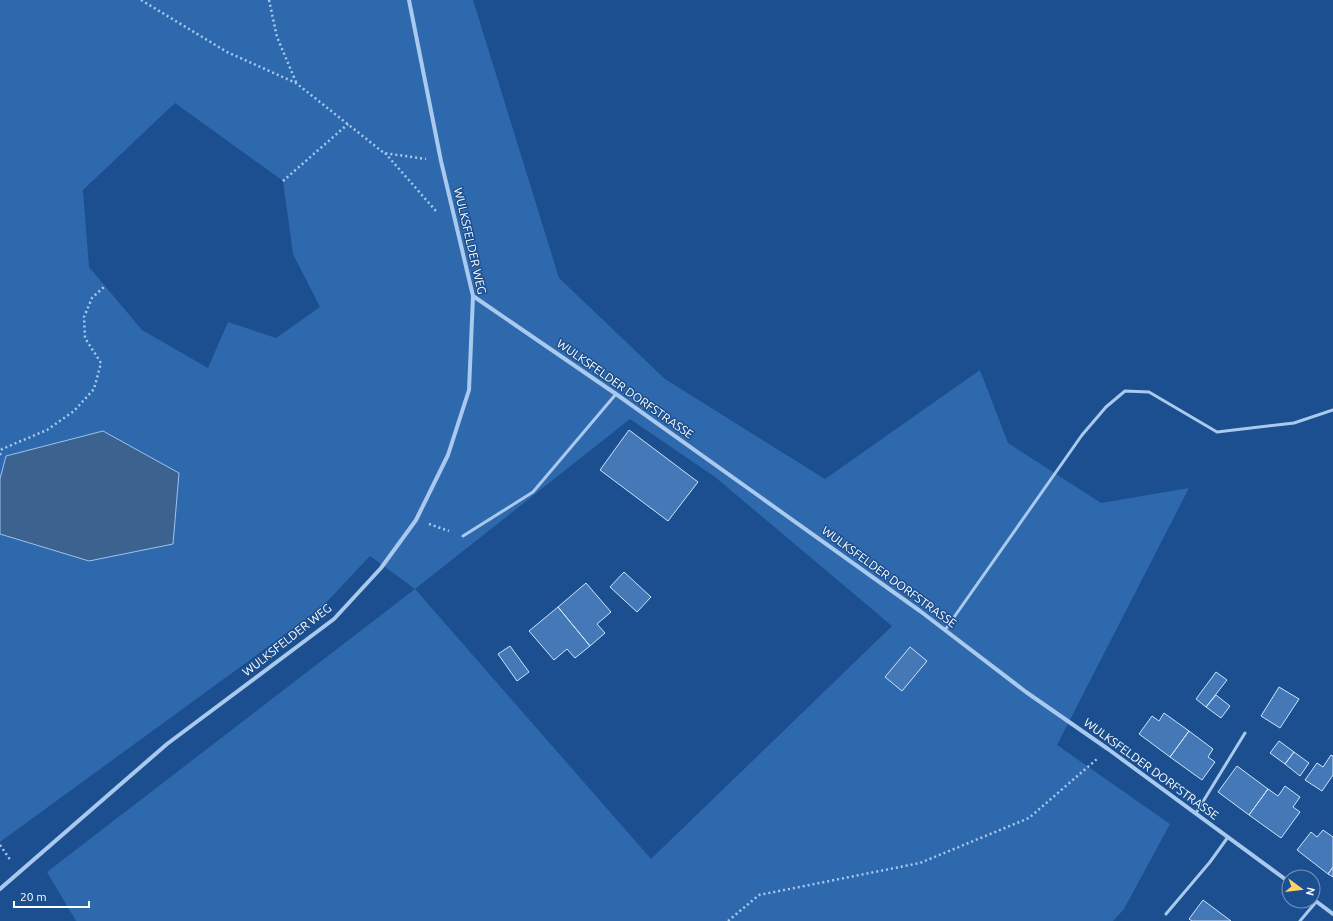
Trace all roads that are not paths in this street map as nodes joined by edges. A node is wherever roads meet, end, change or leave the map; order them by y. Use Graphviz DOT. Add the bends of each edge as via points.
graph roads {
  1 [pos="409,0"];
  2 [pos="473,296"];
  3 [pos="616,394"];
  4 [pos="1333,410"];
  5 [pos="463,536"];
  6 [pos="945,630"];
  7 [pos="1245,733"];
  8 [pos="1196,813"];
  9 [pos="1228,837"];
  10 [pos="1281,876"];
  11 [pos="0,889"];
  12 [pos="1321,905"];
  13 [pos="1309,909"];
  14 [pos="1166,914"];
  15 [pos="1333,914"];
  16 [pos="1300,921"];
  1 -- 2 [label="street, WULKSFELDER WEG" via="441,161"];
  2 -- 3 [label="street, WULKSFELDER DORFSTRASSE"];
  2 -- 11 [label="street, WULKSFELDER WEG" via="469,390 448,455 416,520 381,568 334,619 167,744"];
  3 -- 5 [label="lane" via="533,492"];
  3 -- 6 [label="street, WULKSFELDER DORFSTRASSE"];
  4 -- 6 [label="lane" via="1294,423 1217,432 1149,392 1125,391 1106,407 1082,435"];
  6 -- 8 [label="street, WULKSFELDER DORFSTRASSE" via="1026,692"];
  7 -- 8 [label="lane"];
  8 -- 9 [label="street, WULKSFELDER DORFSTRASSE"];
  9 -- 10 [label="street, WULKSFELDER DORFSTRASSE"];
  9 -- 14 [label="lane"];
  12 -- 15 [label="street"];
  13 -- 16 [label="lane"];
}
